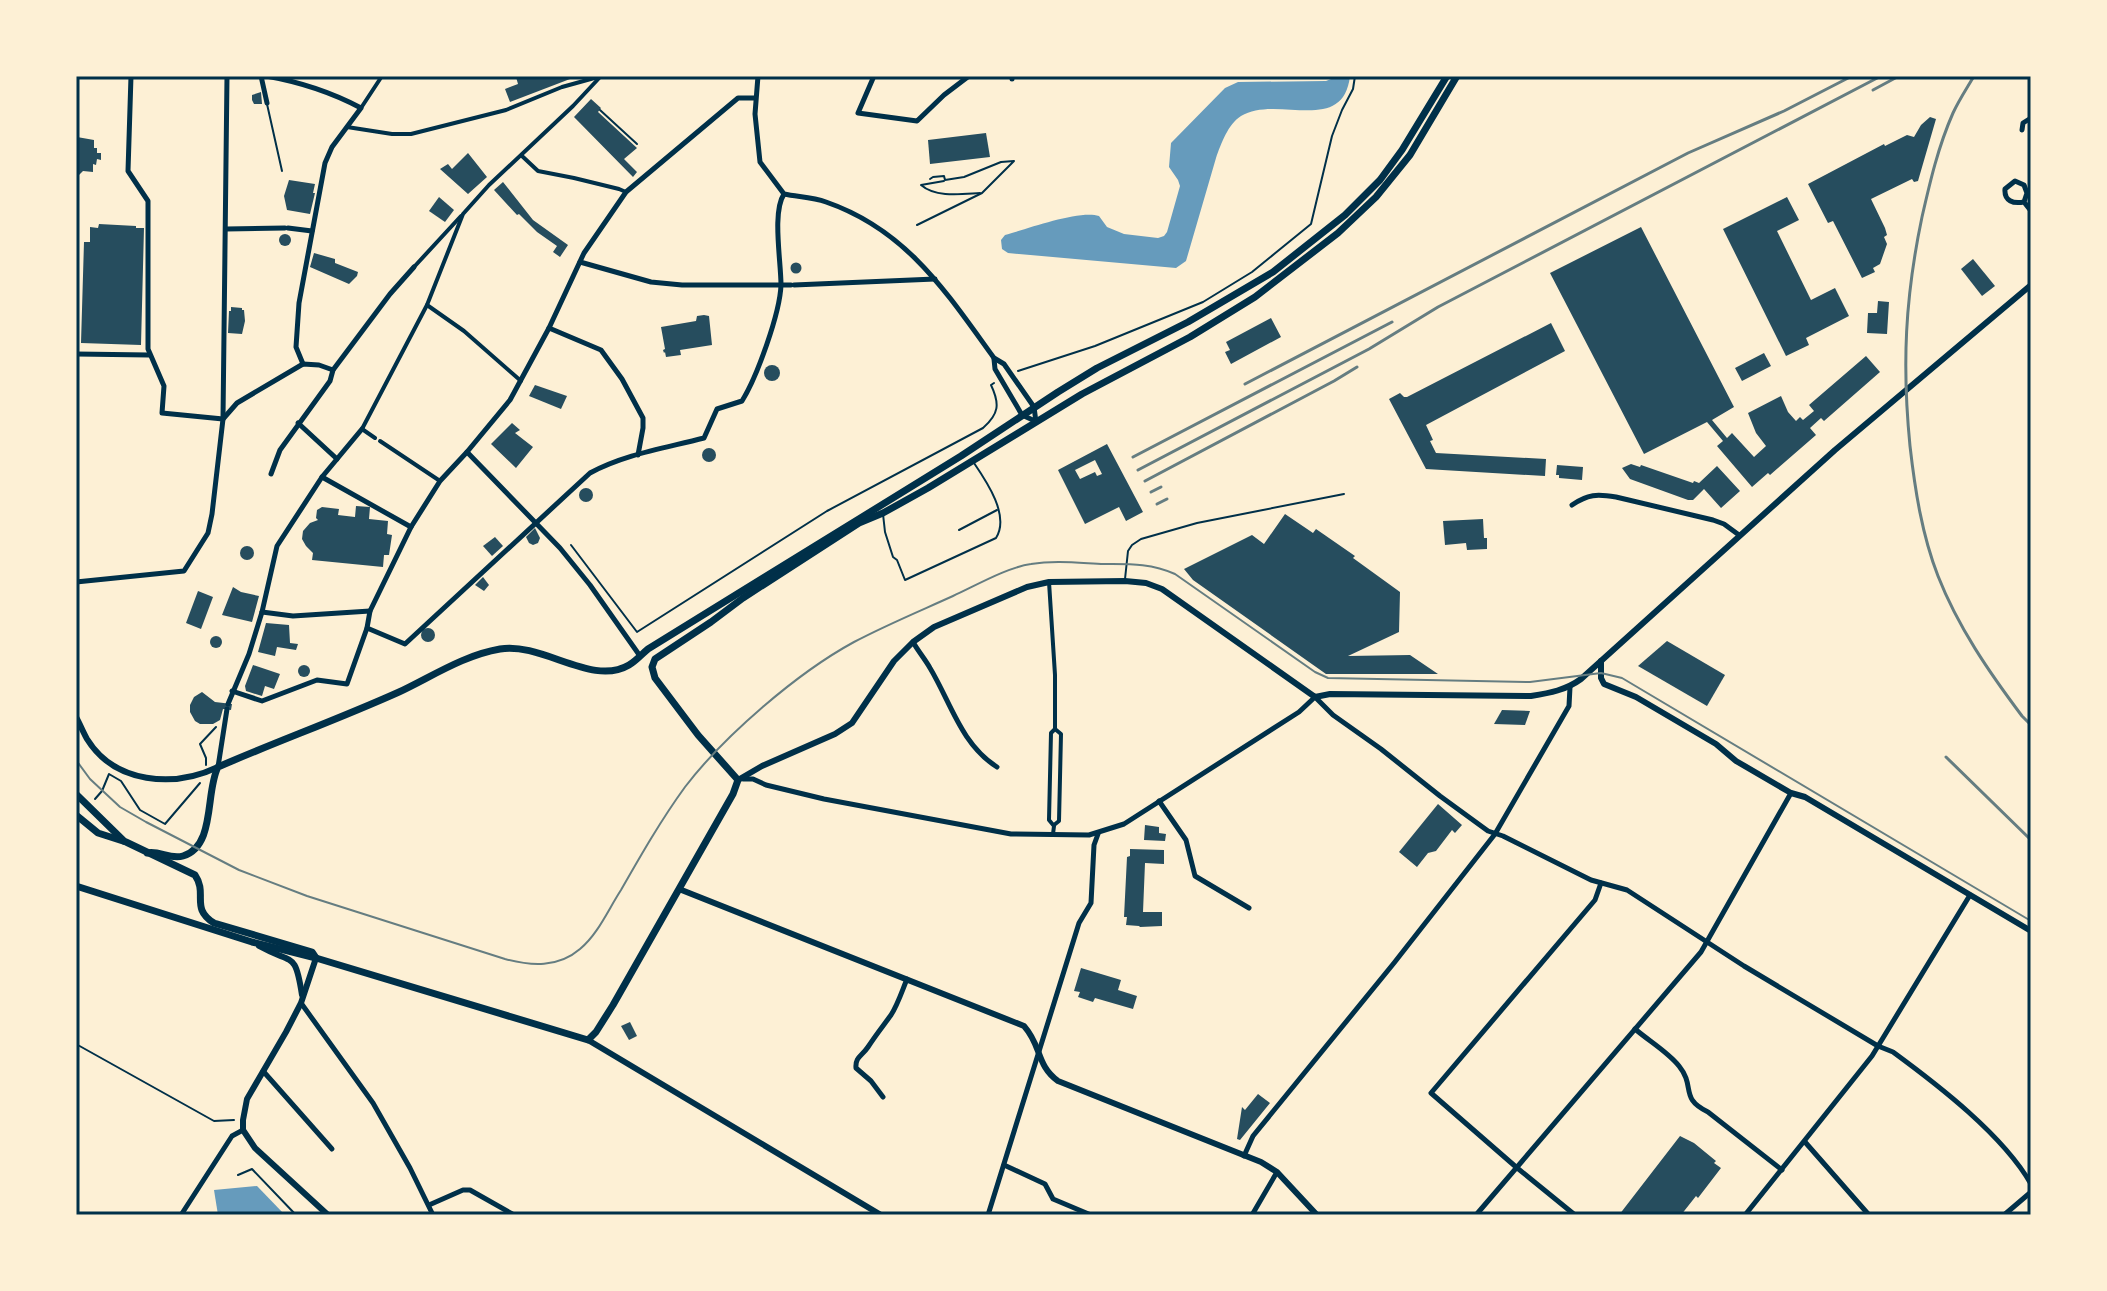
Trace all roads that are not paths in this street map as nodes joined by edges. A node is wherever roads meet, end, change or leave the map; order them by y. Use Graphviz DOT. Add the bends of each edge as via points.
graph roads {
  1 [pos="131,76"];
  2 [pos="227,76"];
  3 [pos="264,76"];
  4 [pos="382,76"];
  5 [pos="600,76"];
  6 [pos="758,76"];
  7 [pos="874,76"];
  8 [pos="969,76"];
  9 [pos="1447,76"];
  10 [pos="1457,76"];
  11 [pos="755,98"];
  12 [pos="267,103"];
  13 [pos="361,108"];
  14 [pos="2031,118"];
  15 [pos="347,127"];
  16 [pos="2022,130"];
  17 [pos="522,156"];
  18 [pos="282,171"];
  19 [pos="626,192"];
  20 [pos="784,194"];
  21 [pos="2024,202"];
  22 [pos="2031,211"];
  23 [pos="463,214"];
  24 [pos="226,229"];
  25 [pos="312,231"];
  26 [pos="580,262"];
  27 [pos="414,267"];
  28 [pos="936,279"];
  29 [pos="781,285"];
  30 [pos="2031,285"];
  31 [pos="427,305"];
  32 [pos="549,328"];
  33 [pos="76,354"];
  34 [pos="149,355"];
  35 [pos="994,358"];
  36 [pos="303,364"];
  37 [pos="333,370"];
  38 [pos="521,381"];
  39 [pos="1034,407"];
  40 [pos="1022,415"];
  41 [pos="223,419"];
  42 [pos="1036,422"];
  43 [pos="298,423"];
  44 [pos="362,429"];
  45 [pos="467,452"];
  46 [pos="638,455"];
  47 [pos="961,456"];
  48 [pos="337,459"];
  49 [pos="973,461"];
  50 [pos="271,474"];
  51 [pos="322,477"];
  52 [pos="440,481"];
  53 [pos="1344,494"];
  54 [pos="887,502"];
  55 [pos="1572,505"];
  56 [pos="998,510"];
  57 [pos="883,513"];
  58 [pos="535,522"];
  59 [pos="411,527"];
  60 [pos="959,530"];
  61 [pos="1739,535"];
  62 [pos="1125,581"];
  63 [pos="76,582"];
  64 [pos="1049,582"];
  65 [pos="370,611"];
  66 [pos="262,612"];
  67 [pos="367,628"];
  68 [pos="913,642"];
  69 [pos="640,656"];
  70 [pos="1601,661"];
  71 [pos="1570,687"];
  72 [pos="232,691"];
  73 [pos="1315,697"];
  74 [pos="76,717"];
  75 [pos="1055,729"];
  76 [pos="218,767"];
  77 [pos="997,767"];
  78 [pos="738,780"];
  79 [pos="1791,793"];
  80 [pos="76,794"];
  81 [pos="1159,801"];
  82 [pos="76,815"];
  83 [pos="1054,826"];
  84 [pos="1099,833"];
  85 [pos="1053,834"];
  86 [pos="1495,834"];
  87 [pos="126,842"];
  88 [pos="147,853"];
  89 [pos="1601,883"];
  90 [pos="76,886"];
  91 [pos="679,889"];
  92 [pos="1970,895"];
  93 [pos="1249,908"];
  94 [pos="2031,931"];
  95 [pos="252,942"];
  96 [pos="1708,943"];
  97 [pos="316,958"];
  98 [pos="907,979"];
  99 [pos="302,1000"];
  100 [pos="1635,1029"];
  101 [pos="588,1040"];
  102 [pos="1878,1046"];
  103 [pos="1040,1053"];
  104 [pos="262,1070"];
  105 [pos="883,1097"];
  106 [pos="243,1130"];
  107 [pos="1805,1142"];
  108 [pos="332,1149"];
  109 [pos="1244,1156"];
  110 [pos="1004,1165"];
  111 [pos="1516,1167"];
  112 [pos="1782,1170"];
  113 [pos="1277,1172"];
  114 [pos="2031,1184"];
  115 [pos="2031,1192"];
  116 [pos="429,1205"];
  117 [pos="181,1215"];
  118 [pos="328,1215"];
  119 [pos="433,1215"];
  120 [pos="514,1215"];
  121 [pos="881,1215"];
  122 [pos="988,1215"];
  123 [pos="1091,1215"];
  124 [pos="1252,1215"];
  125 [pos="1317,1215"];
  126 [pos="1476,1215"];
  127 [pos="1575,1215"];
  128 [pos="1745,1215"];
  129 [pos="1869,1215"];
  130 [pos="2004,1215"];
  1 -- 34 [label="street" via="128,171 148,201"];
  2 -- 24 [label="street"];
  3 -- 12 [label="street"];
  3 -- 13 [label="street" via="312,86"];
  4 -- 13 [label="street"];
  5 -- 15 [label="street" via="506,110 411,134"];
  5 -- 17 [label="street"];
  6 -- 11 [label="street"];
  7 -- 8 [label="street" via="858,113 917,121"];
  9 -- 39 [label="main road" via="1380,180 1327,230 1246,289"];
  10 -- 42 [label="main road" via="1397,172 1338,233 1255,297"];
  11 -- 19 [label="street" via="738,98"];
  11 -- 20 [label="street" via="760,162"];
  12 -- 18 [label="lane"];
  13 -- 15 [label="street"];
  14 -- 16 [label="street"];
  15 -- 25 [label="street" via="325,163"];
  17 -- 19 [label="street" via="538,171"];
  17 -- 23 [label="street"];
  19 -- 26 [label="street"];
  20 -- 28 [label="street" via="811,197 862,217 895,239"];
  20 -- 29 [label="street" via="778,208"];
  21 -- 21 [label="street" via="2024,185 2011,183 2006,198"];
  21 -- 22 [label="street"];
  23 -- 27 [label="street"];
  23 -- 31 [label="street"];
  24 -- 25 [label="street"];
  24 -- 41 [label="street"];
  25 -- 36 [label="street" via="297,327 296,347"];
  26 -- 29 [label="street" via="651,282"];
  26 -- 32 [label="street"];
  27 -- 37 [label="street"];
  28 -- 29 [label="street"];
  28 -- 35 [label="street"];
  29 -- 46 [label="street" via="779,304 742,401 717,409 704,438"];
  30 -- 61 [label="street"];
  31 -- 38 [label="street"];
  31 -- 44 [label="street"];
  32 -- 38 [label="street"];
  32 -- 46 [label="street" via="601,350 622,379 643,418"];
  33 -- 34 [label="street"];
  34 -- 41 [label="street" via="164,386 162,413"];
  35 -- 39 [label="street"];
  35 -- 40 [label="street"];
  36 -- 37 [label="street"];
  36 -- 41 [label="street" via="237,403"];
  37 -- 43 [label="street"];
  38 -- 45 [label="street"];
  39 -- 40 [label="main road"];
  39 -- 42 [label="street"];
  40 -- 42 [label="street"];
  40 -- 47 [label="main road"];
  41 -- 63 [label="street" via="208,533 184,571"];
  42 -- 49 [label="main road"];
  43 -- 48 [label="street"];
  43 -- 50 [label="street"];
  44 -- 48 [label="street"];
  44 -- 52 [label="street"];
  45 -- 52 [label="street"];
  45 -- 58 [label="street"];
  46 -- 58 [label="street" via="590,473"];
  47 -- 49 [label="lane"];
  47 -- 54 [label="main road"];
  48 -- 51 [label="street"];
  49 -- 56 [label="lane"];
  49 -- 57 [label="main road"];
  51 -- 59 [label="street"];
  51 -- 66 [label="street" via="277,546"];
  52 -- 59 [label="street"];
  53 -- 62 [label="lane" via="1141,539 1128,551"];
  54 -- 57 [label="lane"];
  54 -- 69 [label="main road"];
  55 -- 61 [label="street" via="1585,496 1616,497 1713,520"];
  56 -- 57 [label="lane" via="1001,531 996,538 905,580 893,557"];
  56 -- 60 [label="lane"];
  57 -- 78 [label="main road" via="859,523 655,659 655,678"];
  58 -- 67 [label="street" via="405,644"];
  58 -- 69 [label="street" via="590,585"];
  59 -- 65 [label="street"];
  61 -- 70 [label="street"];
  62 -- 64 [label="street"];
  62 -- 73 [label="street" via="1162,589"];
  64 -- 68 [label="street" via="934,627"];
  64 -- 75 [label="street"];
  65 -- 66 [label="street" via="293,616"];
  65 -- 67 [label="street"];
  66 -- 72 [label="street"];
  67 -- 72 [label="street" via="347,684 317,680 262,701"];
  68 -- 77 [label="street" via="959,726"];
  68 -- 78 [label="street" via="852,723"];
  69 -- 76 [label="main road" via="608,672 529,649 479,654"];
  70 -- 71 [label="street"];
  70 -- 79 [label="street" via="1604,684 1636,697"];
  71 -- 73 [label="street" via="1531,696"];
  71 -- 86 [label="street" via="1569,706"];
  72 -- 76 [label="street"];
  73 -- 81 [label="street"];
  73 -- 86 [label="street"];
  74 -- 76 [label="street" via="98,753 132,774 176,779"];
  75 -- 83 [label="street" via="1049,820"];
  75 -- 83 [label="street" via="1061,742 1059,821"];
  76 -- 88 [label="main road" via="202,840 184,856"];
  78 -- 85 [label="street" via="1011,834"];
  78 -- 91 [label="main road"];
  79 -- 92 [label="street"];
  79 -- 96 [label="street"];
  80 -- 87 [label="main road"];
  81 -- 84 [label="street"];
  81 -- 93 [label="street" via="1186,840 1195,876"];
  82 -- 87 [label="main road" via="98,833"];
  83 -- 85 [label="street"];
  84 -- 85 [label="street"];
  84 -- 103 [label="street" via="1091,903 1079,923"];
  86 -- 89 [label="street"];
  86 -- 109 [label="street" via="1253,1136"];
  87 -- 88 [label="main road"];
  88 -- 97 [label="main road" via="195,875 200,882 199,905 207,919 312,952"];
  89 -- 96 [label="street" via="1627,890"];
  89 -- 111 [label="street" via="1595,900 1431,1093"];
  90 -- 95 [label="main road"];
  91 -- 98 [label="street"];
  91 -- 101 [label="main road"];
  92 -- 94 [label="street"];
  92 -- 102 [label="street"];
  95 -- 97 [label="main road"];
  95 -- 99 [label="street" via="294,963"];
  96 -- 100 [label="street"];
  96 -- 102 [label="street"];
  97 -- 99 [label="street"];
  97 -- 101 [label="main road"];
  98 -- 103 [label="street" via="1024,1026"];
  98 -- 105 [label="street" via="891,1015 855,1062"];
  99 -- 104 [label="street"];
  99 -- 116 [label="street" via="373,1103"];
  100 -- 111 [label="street"];
  100 -- 112 [label="street" via="1677,1063 1696,1106"];
  101 -- 121 [label="street"];
  102 -- 107 [label="street"];
  102 -- 114 [label="street" via="1972,1116"];
  103 -- 109 [label="street" via="1048,1074 1058,1081"];
  103 -- 110 [label="street"];
  104 -- 106 [label="street" via="247,1099"];
  104 -- 108 [label="street"];
  106 -- 117 [label="street" via="232,1136"];
  106 -- 118 [label="street" via="255,1148"];
  107 -- 112 [label="street"];
  107 -- 129 [label="street"];
  109 -- 113 [label="street"];
  110 -- 122 [label="street"];
  110 -- 123 [label="street" via="1045,1184 1053,1199"];
  111 -- 126 [label="street"];
  111 -- 127 [label="street"];
  112 -- 128 [label="street"];
  113 -- 124 [label="street"];
  113 -- 125 [label="street"];
  115 -- 130 [label="street"];
  116 -- 119 [label="street"];
  116 -- 120 [label="street" via="470,1190"];
}
